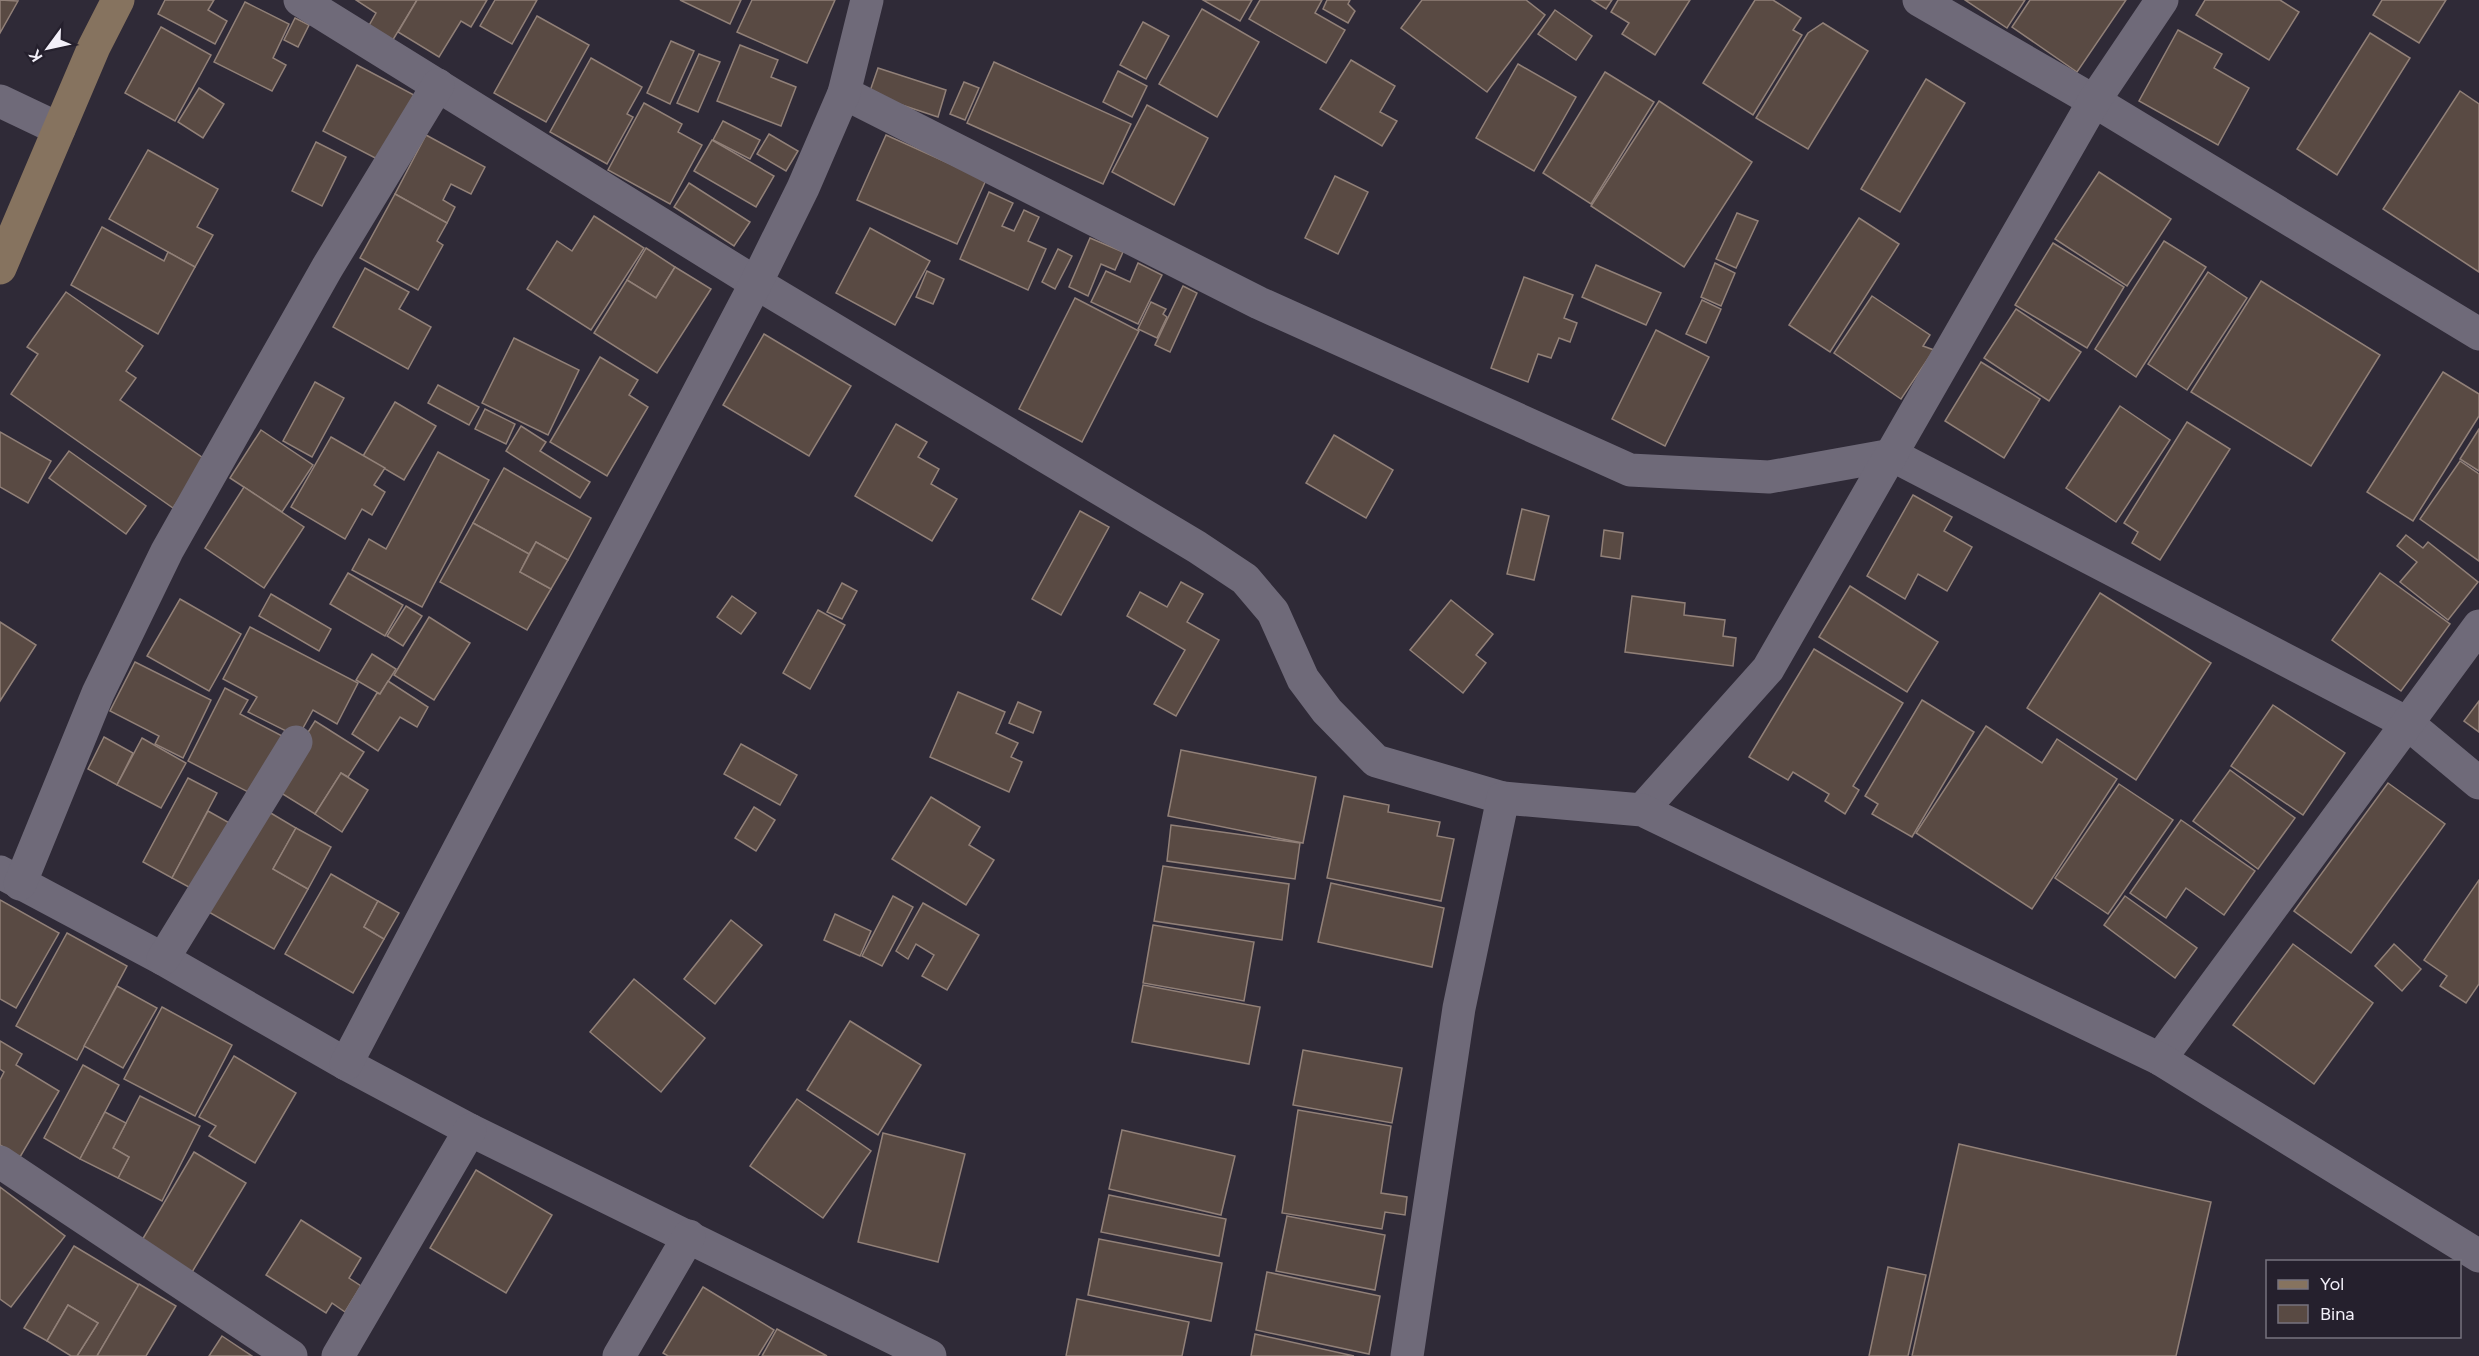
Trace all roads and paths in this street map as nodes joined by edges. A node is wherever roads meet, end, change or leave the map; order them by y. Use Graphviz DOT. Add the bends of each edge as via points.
graph roads {
  1 [pos="118,0"];
  2 [pos="300,0"];
  3 [pos="867,0"];
  4 [pos="1919,0"];
  5 [pos="2162,0"];
  6 [pos="438,85"];
  7 [pos="844,93"];
  8 [pos="0,101"];
  9 [pos="2094,101"];
  10 [pos="59,129"];
  11 [pos="0,268"];
  12 [pos="756,283"];
  13 [pos="2479,334"];
  14 [pos="1892,455"];
  15 [pos="2479,626"];
  16 [pos="2407,723"];
  17 [pos="296,742"];
  18 [pos="2479,783"];
  19 [pos="1503,798"];
  20 [pos="1642,810"];
  21 [pos="10,878"];
  22 [pos="163,959"];
  23 [pos="2160,1059"];
  24 [pos="346,1064"];
  25 [pos="470,1130"];
  26 [pos="0,1162"];
  27 [pos="689,1236"];
  28 [pos="2479,1256"];
  29 [pos="291,1356"];
  30 [pos="339,1356"];
  31 [pos="619,1356"];
  32 [pos="930,1356"];
  33 [pos="1407,1356"];
  1 -- 10 [label="street"];
  2 -- 6 [label="street"];
  3 -- 7 [label="street"];
  4 -- 9 [label="street"];
  5 -- 9 [label="street"];
  6 -- 12 [label="street"];
  6 -- 21 [label="street" via="327,268 167,551"];
  7 -- 12 [label="street"];
  7 -- 14 [label="street" via="1259,303 1630,470 1769,477"];
  8 -- 10 [label="street"];
  9 -- 13 [label="street"];
  9 -- 14 [label="street"];
  10 -- 11 [label="street"];
  12 -- 19 [label="street" via="1245,579 1274,612 1303,679 1327,711 1376,761"];
  12 -- 24 [label="street"];
  14 -- 16 [label="street"];
  14 -- 20 [label="street" via="1768,669"];
  15 -- 16 [label="street"];
  16 -- 18 [label="street"];
  16 -- 23 [label="street"];
  17 -- 22 [label="street"];
  19 -- 20 [label="street"];
  19 -- 33 [label="street" via="1459,1008"];
  20 -- 23 [label="street"];
  21 -- 22 [label="street"];
  22 -- 24 [label="street"];
  23 -- 28 [label="street"];
  24 -- 25 [label="street"];
  25 -- 27 [label="street"];
  25 -- 30 [label="street"];
  26 -- 29 [label="street"];
  27 -- 31 [label="street"];
  27 -- 32 [label="street"];
}
